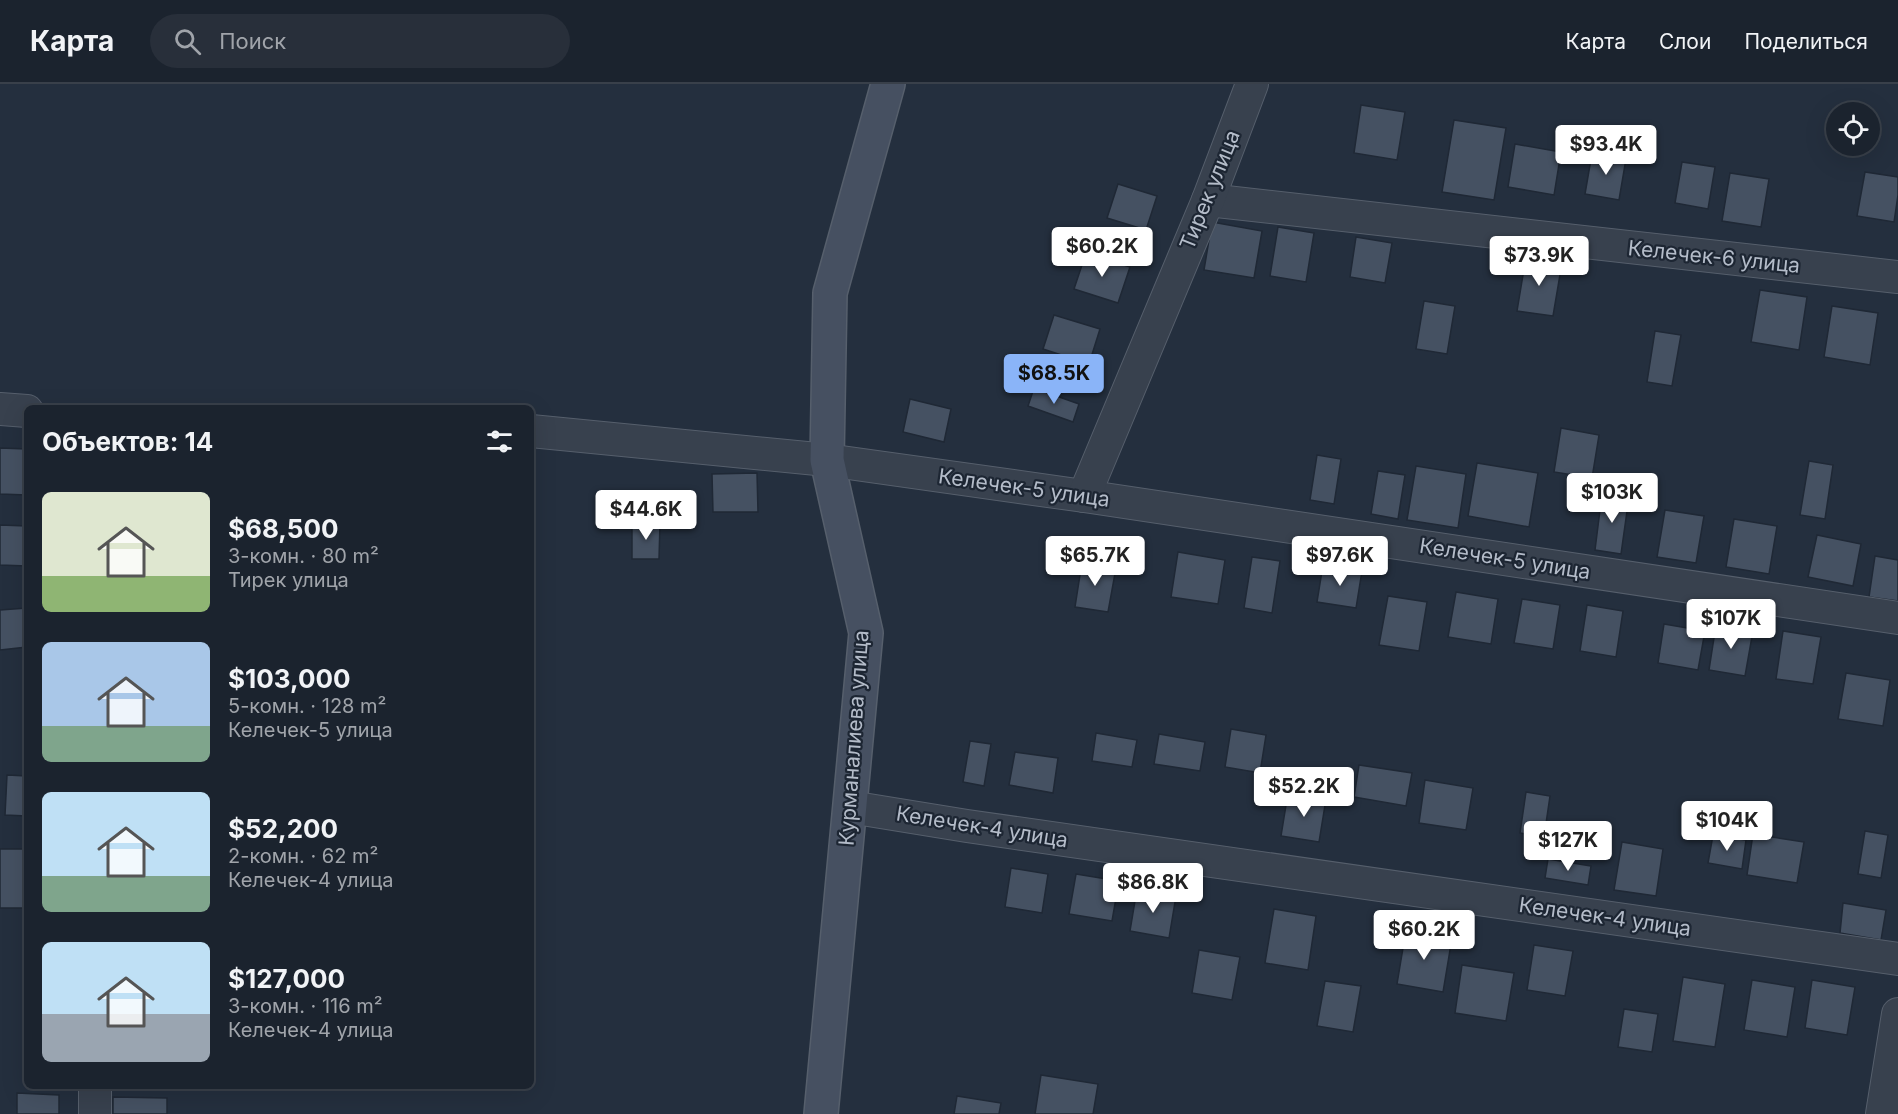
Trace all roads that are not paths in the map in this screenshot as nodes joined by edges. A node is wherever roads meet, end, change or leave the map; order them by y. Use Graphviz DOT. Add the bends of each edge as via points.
graph roads {
  1 [pos="888,84"];
  2 [pos="1252,84"];
  3 [pos="1208,200"];
  4 [pos="1898,277"];
  5 [pos="0,409"];
  6 [pos="24,411"];
  7 [pos="534,431"];
  8 [pos="827,460"];
  9 [pos="1084,496"];
  10 [pos="1898,618"];
  11 [pos="850,807"];
  12 [pos="1898,959"];
  13 [pos="1898,1014"];
  14 [pos="94,1089"];
  15 [pos="95,1114"];
  16 [pos="821,1114"];
  17 [pos="1882,1114"];
  1 -- 8 [label="street, Курманалиева улица" via="830,293"];
  2 -- 3 [label="street, Тирек улица"];
  3 -- 4 [label="street, Келечек-6 улица"];
  3 -- 9 [label="street, Тирек улица"];
  5 -- 6 [label="street"];
  7 -- 8 [label="street, Келечек-5 улица"];
  8 -- 9 [label="street, Келечек-5 улица"];
  8 -- 11 [label="street, Курманалиева улица" via="866,633"];
  9 -- 10 [label="street, Келечек-5 улица"];
  11 -- 12 [label="street, Келечек-4 улица"];
  11 -- 16 [label="street, Курманалиева улица"];
  13 -- 17 [label="street"];
  14 -- 15 [label="street"];
}
